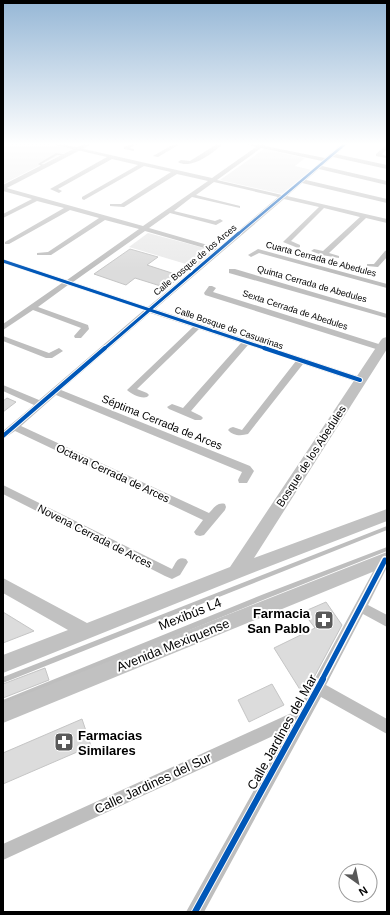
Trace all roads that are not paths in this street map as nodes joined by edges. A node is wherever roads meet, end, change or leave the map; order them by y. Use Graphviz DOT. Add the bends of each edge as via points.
graph roads {
  1 [pos="57,187"];
  2 [pos="104,187"];
  3 [pos="153,187"];
  4 [pos="203,187"];
  5 [pos="240,187"];
  6 [pos="294,187"];
  7 [pos="326,187"];
  8 [pos="3,188"];
  9 [pos="59,191"];
  10 [pos="191,195"];
  11 [pos="77,196"];
  12 [pos="282,197"];
  13 [pos="84,198"];
  14 [pos="36,199"];
  15 [pos="93,200"];
  16 [pos="387,201"];
  17 [pos="112,205"];
  18 [pos="323,206"];
  19 [pos="69,208"];
  20 [pos="168,211"];
  21 [pos="234,211"];
  22 [pos="3,216"];
  23 [pos="364,216"];
  24 [pos="104,218"];
  25 [pos="220,221"];
  26 [pos="387,221"];
  27 [pos="142,229"];
  28 [pos="5,243"];
  29 [pos="16,246"];
  30 [pos="298,246"];
  31 [pos="219,250"];
  32 [pos="314,251"];
  33 [pos="387,252"];
  34 [pos="40,254"];
  35 [pos="324,254"];
  36 [pos="251,255"];
  37 [pos="337,257"];
  38 [pos="3,261"];
  39 [pos="369,265"];
  40 [pos="232,271"];
  41 [pos="67,282"];
  42 [pos="387,286"];
  43 [pos="212,288"];
  44 [pos="32,307"];
  45 [pos="149,310"];
  46 [pos="387,316"];
  47 [pos="198,326"];
  48 [pos="3,328"];
  49 [pos="78,336"];
  50 [pos="3,338"];
  51 [pos="246,342"];
  52 [pos="385,344"];
  53 [pos="59,351"];
  54 [pos="301,360"];
  55 [pos="360,380"];
  56 [pos="3,388"];
  57 [pos="56,391"];
  58 [pos="144,396"];
  59 [pos="40,404"];
  60 [pos="172,407"];
  61 [pos="185,412"];
  62 [pos="198,418"];
  63 [pos="14,426"];
  64 [pos="233,430"];
  65 [pos="3,436"];
  66 [pos="243,480"];
  67 [pos="3,489"];
  68 [pos="221,507"];
  69 [pos="387,515"];
  70 [pos="211,519"];
  71 [pos="387,528"];
  72 [pos="200,532"];
  73 [pos="386,556"];
  74 [pos="182,562"];
  75 [pos="236,572"];
  76 [pos="3,585"];
  77 [pos="361,607"];
  78 [pos="387,620"];
  79 [pos="87,632"];
  80 [pos="3,664"];
  81 [pos="3,680"];
  82 [pos="318,688"];
  83 [pos="3,703"];
  84 [pos="3,713"];
  85 [pos="302,714"];
  86 [pos="387,727"];
  87 [pos="3,852"];
  88 [pos="195,912"];
  1 -- 9 [label="street" via="53,189"];
  2 -- 13 [label="street"];
  3 -- 17 [label="street" via="122,206"];
  4 -- 10 [label="street"];
  5 -- 12 [label="street"];
  6 -- 12 [label="street, Calle Bosque de los Arces"];
  7 -- 16 [label="street"];
  8 -- 14 [label="street"];
  10 -- 20 [label="street"];
  10 -- 21 [label="street" via="238,207"];
  11 -- 13 [label="street"];
  12 -- 18 [label="street"];
  12 -- 31 [label="street, Calle Bosque de los Arces"];
  13 -- 15 [label="street"];
  14 -- 19 [label="street"];
  14 -- 22 [label="street"];
  18 -- 23 [label="street"];
  18 -- 30 [label="street" via="286,242"];
  19 -- 24 [label="street"];
  19 -- 28 [label="street"];
  20 -- 25 [label="street" via="216,223"];
  20 -- 27 [label="street"];
  23 -- 26 [label="street"];
  23 -- 35 [label="street"];
  24 -- 27 [label="street"];
  24 -- 34 [label="street" via="49,254"];
  27 -- 31 [label="street"];
  27 -- 41 [label="street"];
  28 -- 29 [label="street"];
  31 -- 45 [label="street, Calle Bosque de los Arces"];
  32 -- 35 [label="street"];
  33 -- 39 [label="street" via="376,266"];
  35 -- 37 [label="street"];
  36 -- 42 [label="street, Cuarta Cerrada de Abedules" via="258,251"];
  38 -- 41 [label="street, Calle Bosque de Casuarinas"];
  40 -- 46 [label="street, Quinta Cerrada de Abedules"];
  41 -- 44 [label="street"];
  41 -- 45 [label="street, Calle Bosque de Casuarinas"];
  43 -- 52 [label="street, Sexta Cerrada de Abedules" via="208,293"];
  44 -- 48 [label="street"];
  44 -- 49 [label="street" via="86,326"];
  45 -- 47 [label="street, Calle Bosque de Casuarinas"];
  45 -- 57 [label="street, Calle Bosque de los Arces"];
  47 -- 51 [label="street, Calle Bosque de Casuarinas"];
  47 -- 58 [label="street" via="132,389"];
  50 -- 53 [label="street" via="49,356"];
  51 -- 54 [label="street, Calle Bosque de Casuarinas"];
  51 -- 61 [label="street"];
  52 -- 55 [label="street, Bosque de los Abedules"];
  54 -- 55 [label="street, Calle Bosque de Casuarinas"];
  54 -- 64 [label="street" via="245,432 241,434"];
  55 -- 75 [label="street, Bosque de los Abedules"];
  56 -- 59 [label="street"];
  57 -- 59 [label="street, Calle Bosque de los Arces"];
  57 -- 66 [label="street, Séptima Cerrada de Arces" via="246,469 249,471"];
  59 -- 63 [label="street, Calle Bosque de los Arces"];
  60 -- 61 [label="street"];
  61 -- 62 [label="street"];
  63 -- 65 [label="street, Calle Bosque de los Arces"];
  63 -- 70 [label="street, Octava Cerrada de Arces"];
  67 -- 74 [label="street, Novena Cerrada de Arces" via="169,573 176,572"];
  68 -- 70 [label="street"];
  69 -- 75 [label="street"];
  70 -- 72 [label="street"];
  71 -- 81 [label="lane, Mexibús L4"];
  73 -- 77 [label="street, Calle Jardines del Mar"];
  73 -- 83 [label="lane, Mexibús L4" via="266,596"];
  73 -- 84 [label="street, Avenida Mexiquense"];
  75 -- 79 [label="street"];
  76 -- 79 [label="street"];
  77 -- 78 [label="street"];
  77 -- 82 [label="street, Calle Jardines del Mar"];
  79 -- 80 [label="street"];
  82 -- 85 [label="street, Calle Jardines del Mar"];
  82 -- 86 [label="street"];
  85 -- 87 [label="street, Calle Jardines del Sur"];
  85 -- 88 [label="street, Calle Jardines del Mar"];
}
